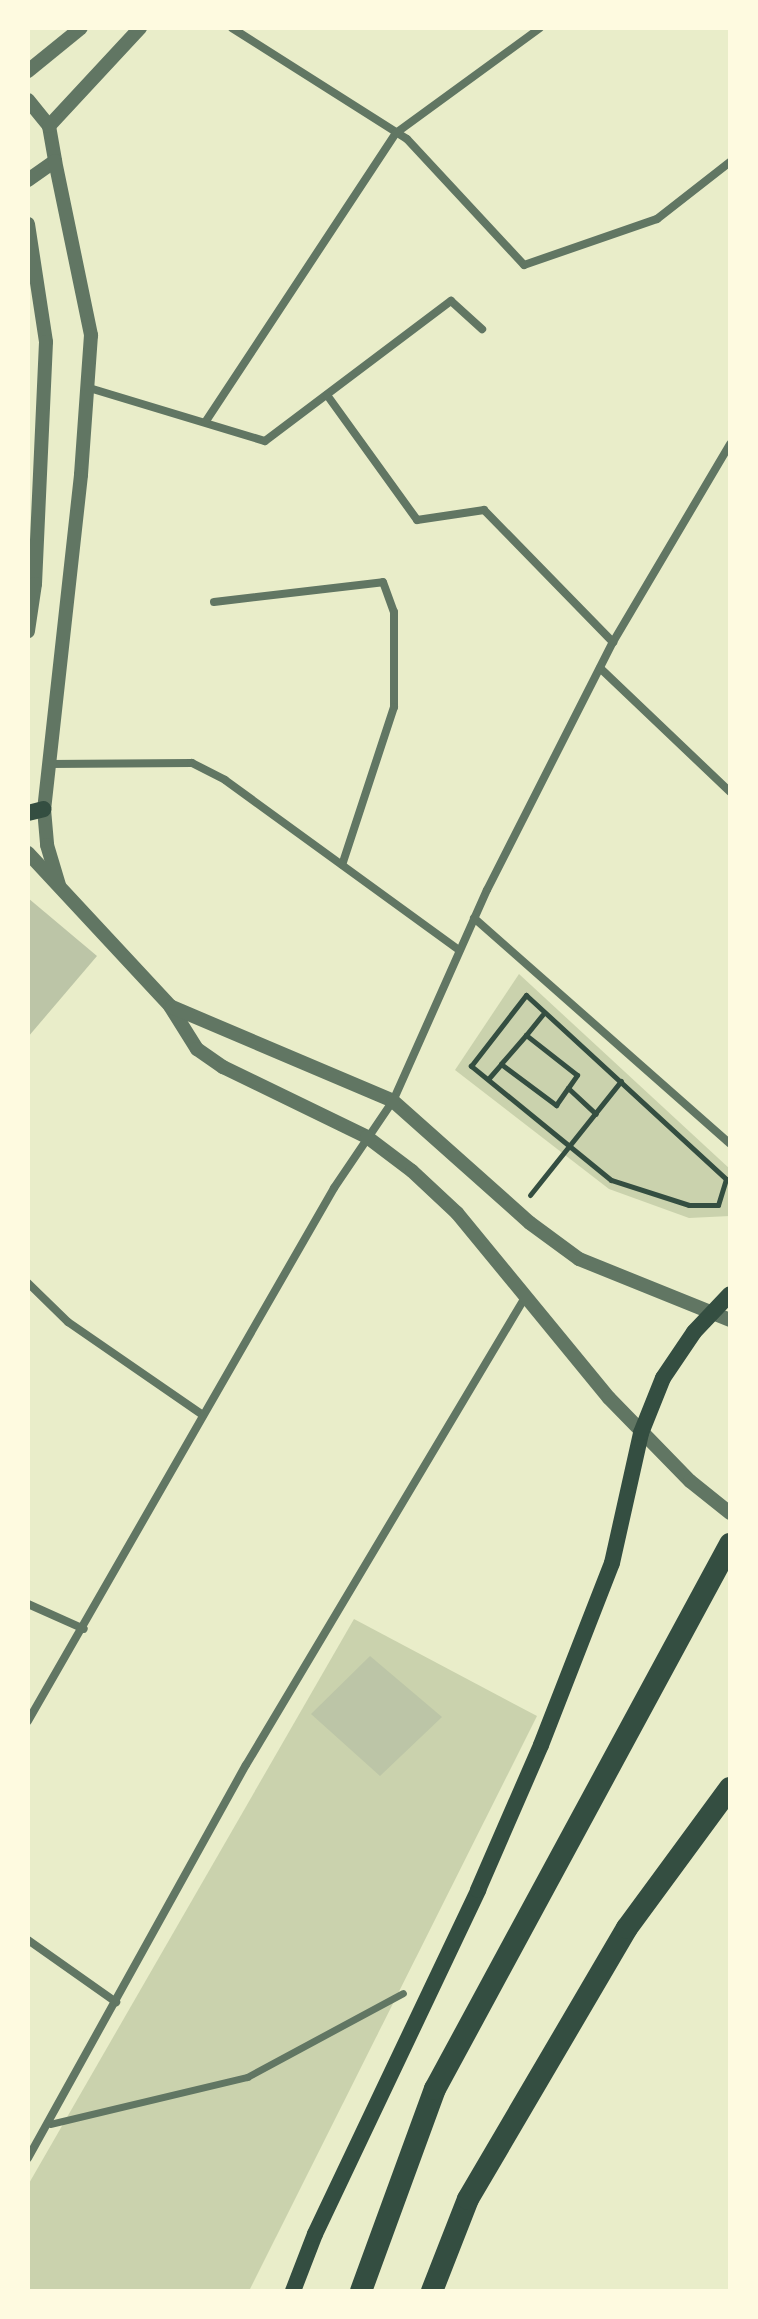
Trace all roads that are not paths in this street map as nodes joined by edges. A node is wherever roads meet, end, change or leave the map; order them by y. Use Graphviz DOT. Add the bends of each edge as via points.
graph roads {
  1 [pos="81,28"];
  2 [pos="140,28"];
  3 [pos="232,28"];
  4 [pos="540,28"];
  5 [pos="28,71"];
  6 [pos="28,100"];
  7 [pos="49,126"];
  8 [pos="396,133"];
  9 [pos="55,161"];
  10 [pos="730,162"];
  11 [pos="28,180"];
  12 [pos="28,224"];
  13 [pos="482,329"];
  14 [pos="85,386"];
  15 [pos="327,395"];
  16 [pos="36,417"];
  17 [pos="206,421"];
  18 [pos="730,444"];
  19 [pos="214,602"];
  20 [pos="28,631"];
  21 [pos="613,642"];
  22 [pos="600,668"];
  23 [pos="49,764"];
  24 [pos="730,792"];
  25 [pos="36,811"];
  26 [pos="28,853"];
  27 [pos="342,865"];
  28 [pos="61,891"];
  29 [pos="474,918"];
  30 [pos="459,950"];
  31 [pos="170,1006"];
  32 [pos="393,1101"];
  33 [pos="367,1137"];
  34 [pos="730,1144"];
  35 [pos="28,1283"];
  36 [pos="730,1294"];
  37 [pos="524,1299"];
  38 [pos="711,1314"];
  39 [pos="730,1320"];
  40 [pos="203,1415"];
  41 [pos="641,1433"];
  42 [pos="730,1513"];
  43 [pos="730,1544"];
  44 [pos="28,1604"];
  45 [pos="84,1629"];
  46 [pos="28,1721"];
  47 [pos="730,1788"];
  48 [pos="28,1940"];
  49 [pos="403,1993"];
  50 [pos="116,2002"];
  51 [pos="50,2124"];
  52 [pos="28,2158"];
  53 [pos="293,2291"];
  54 [pos="361,2291"];
  55 [pos="432,2291"];
  1 -- 5 [label="street"];
  2 -- 7 [label="street"];
  3 -- 8 [label="street"];
  4 -- 8 [label="street"];
  6 -- 7 [label="street"];
  7 -- 9 [label="street"];
  8 -- 10 [label="street" via="524,265 657,219"];
  8 -- 17 [label="street"];
  9 -- 11 [label="street"];
  9 -- 14 [label="street" via="91,335"];
  12 -- 16 [label="street" via="46,342"];
  13 -- 15 [label="street" via="451,301"];
  14 -- 17 [label="street"];
  14 -- 23 [label="street" via="81,475"];
  15 -- 17 [label="street" via="265,441"];
  15 -- 21 [label="street" via="417,520 484,510"];
  16 -- 20 [label="street"];
  18 -- 21 [label="street"];
  19 -- 27 [label="street" via="383,582 394,612 394,707"];
  21 -- 22 [label="street"];
  22 -- 24 [label="street"];
  22 -- 29 [label="street"];
  23 -- 25 [label="street"];
  23 -- 27 [label="street" via="192,763 225,780"];
  25 -- 28 [label="street"];
  26 -- 28 [label="street"];
  27 -- 30 [label="street"];
  28 -- 31 [label="street"];
  29 -- 30 [label="street"];
  29 -- 34 [label="street"];
  30 -- 32 [label="street"];
  31 -- 32 [label="street"];
  31 -- 33 [label="street" via="197,1049 223,1067"];
  32 -- 33 [label="street"];
  32 -- 38 [label="street" via="516,1211 579,1259"];
  33 -- 37 [label="street" via="457,1213"];
  33 -- 40 [label="street"];
  35 -- 40 [label="street" via="68,1322"];
  36 -- 38 [label="main road"];
  37 -- 41 [label="street"];
  37 -- 50 [label="street" via="246,1765"];
  38 -- 39 [label="street"];
  38 -- 41 [label="main road" via="663,1378"];
  40 -- 45 [label="street"];
  41 -- 42 [label="street"];
  41 -- 53 [label="main road" via="612,1563 541,1745"];
  43 -- 54 [label="highway" via="435,2089"];
  44 -- 45 [label="street"];
  45 -- 46 [label="street"];
  47 -- 55 [label="highway" via="627,1928 468,2199"];
  48 -- 50 [label="street"];
  49 -- 51 [label="street" via="247,2077"];
  50 -- 51 [label="street"];
  51 -- 52 [label="street"];
}
